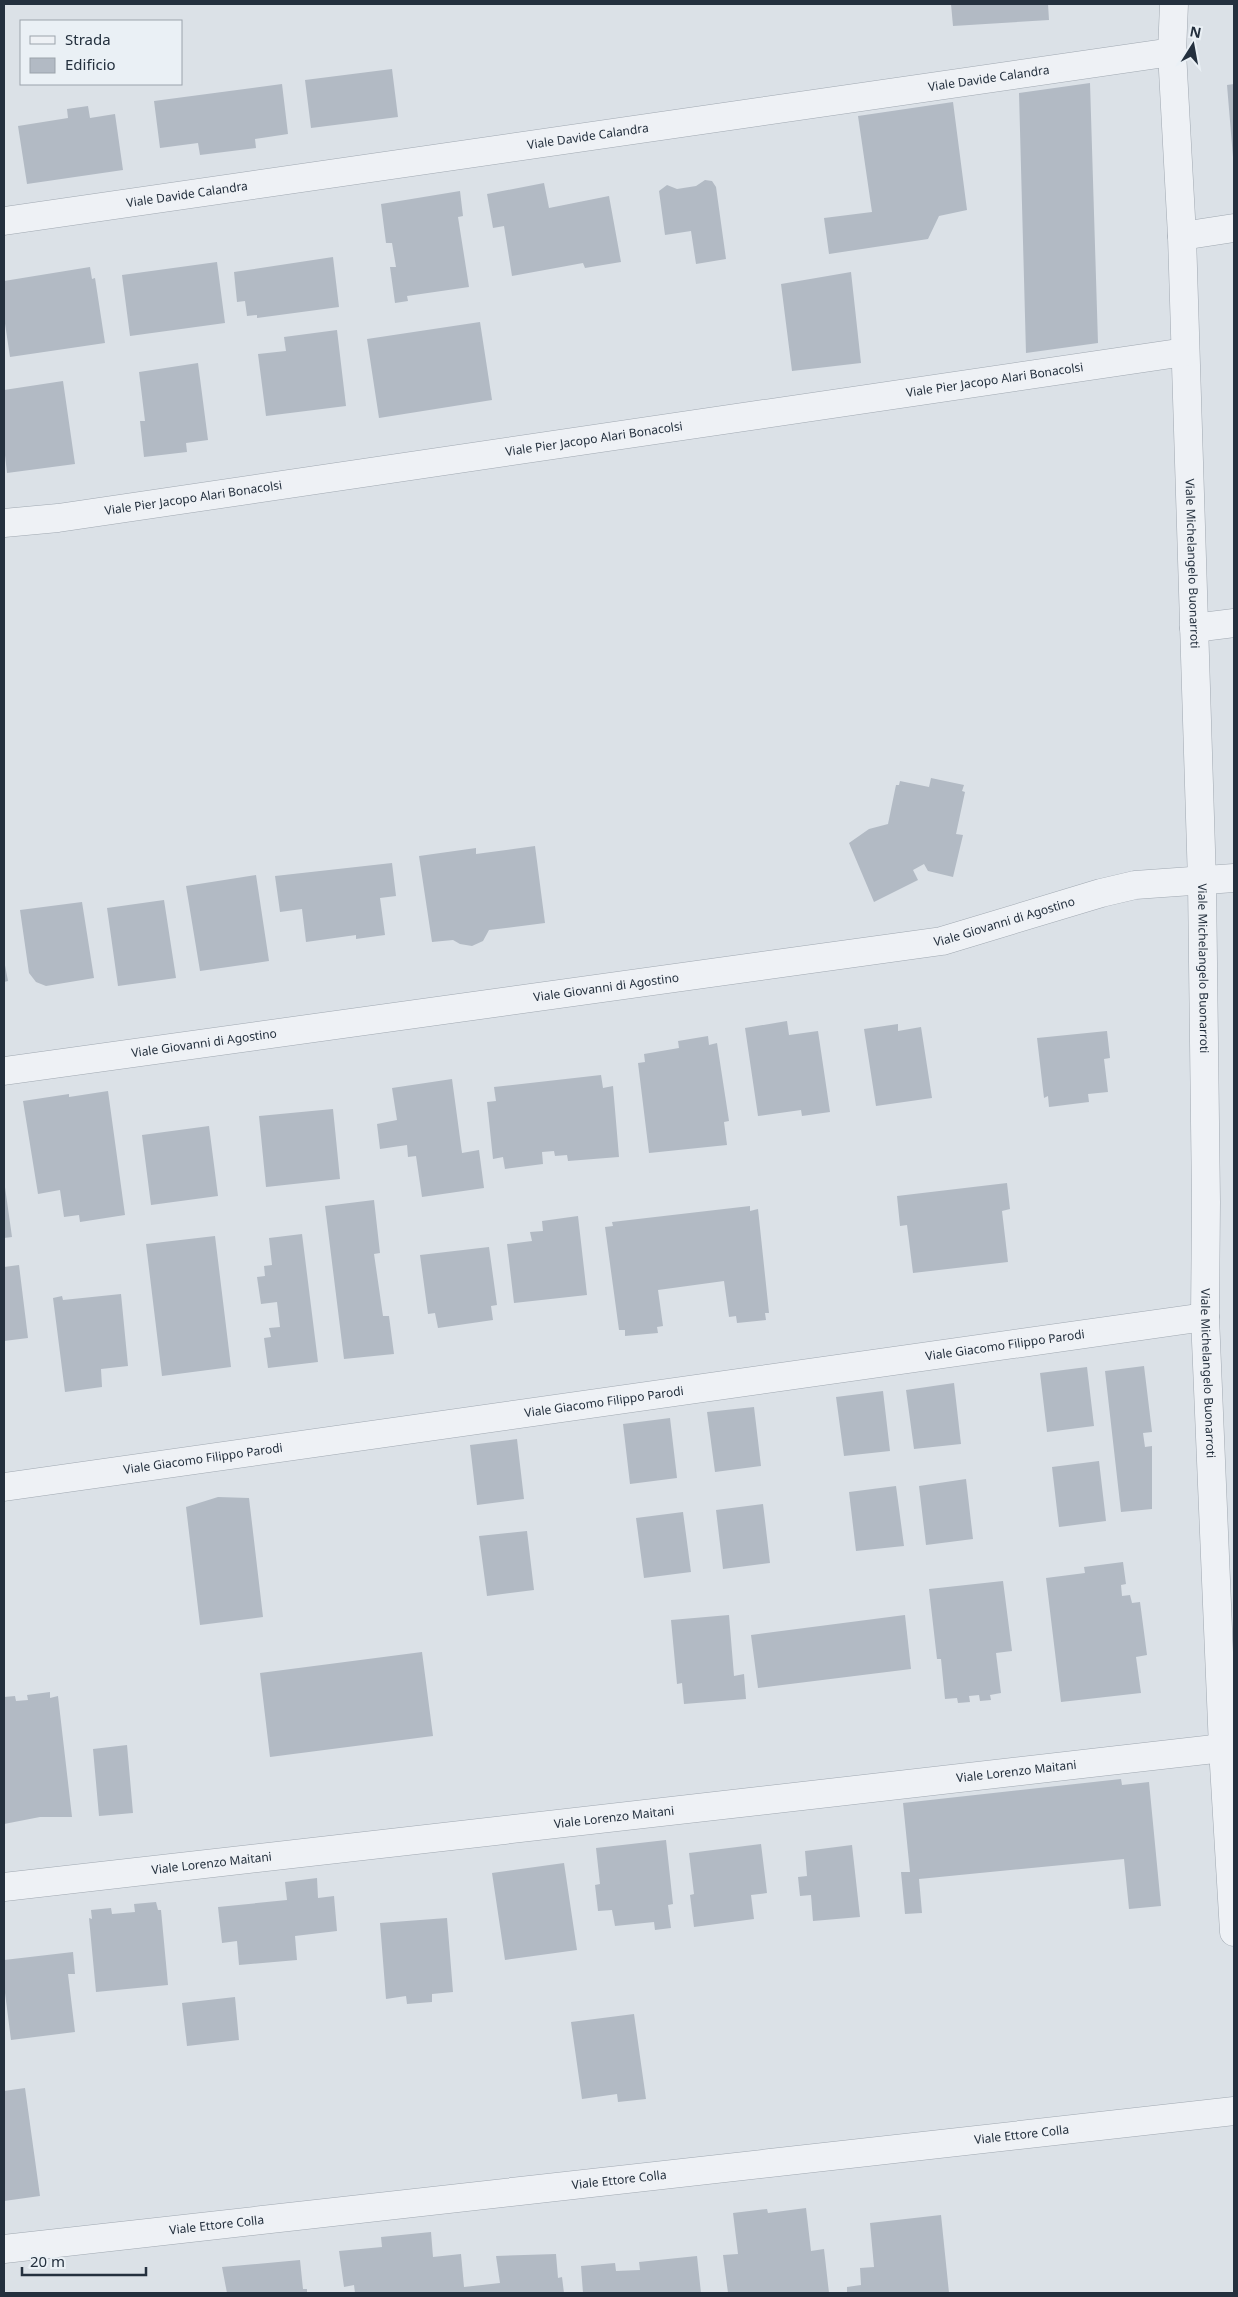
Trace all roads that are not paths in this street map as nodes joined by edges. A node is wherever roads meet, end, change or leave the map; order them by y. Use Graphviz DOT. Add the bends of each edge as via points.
graph roads {
  1 [pos="1174,4"];
  2 [pos="1172,52"];
  3 [pos="4,221"];
  4 [pos="1234,228"];
  5 [pos="1182,236"];
  6 [pos="1185,352"];
  7 [pos="4,524"];
  8 [pos="1234,623"];
  9 [pos="1194,628"];
  10 [pos="1234,878"];
  11 [pos="1202,882"];
  12 [pos="4,1071"];
  13 [pos="1205,1317"];
  14 [pos="4,1487"];
  15 [pos="1223,1748"];
  16 [pos="4,1887"];
  17 [pos="1234,1932"];
  18 [pos="1234,2111"];
  19 [pos="4,2249"];
  1 -- 2 [label="street, Viale Michelangelo Buonarroti"];
  2 -- 3 [label="street, Viale Davide Calandra"];
  2 -- 5 [label="street, Viale Michelangelo Buonarroti"];
  4 -- 5 [label="street"];
  5 -- 6 [label="street, Viale Michelangelo Buonarroti"];
  6 -- 7 [label="street, Viale Pier Jacopo Alari Bonacolsi"];
  6 -- 9 [label="street, Viale Michelangelo Buonarroti"];
  8 -- 9 [label="street"];
  9 -- 11 [label="street, Viale Michelangelo Buonarroti"];
  10 -- 11 [label="street, Viale Giovanni di Agostino"];
  11 -- 12 [label="street, Viale Giovanni di Agostino" via="1135,885 942,941"];
  11 -- 13 [label="street, Viale Michelangelo Buonarroti"];
  13 -- 14 [label="street, Viale Giacomo Filippo Parodi"];
  13 -- 15 [label="street, Viale Michelangelo Buonarroti"];
  15 -- 16 [label="street, Viale Lorenzo Maitani"];
  15 -- 17 [label="street, Viale Michelangelo Buonarroti"];
  18 -- 19 [label="street, Viale Ettore Colla"];
}
